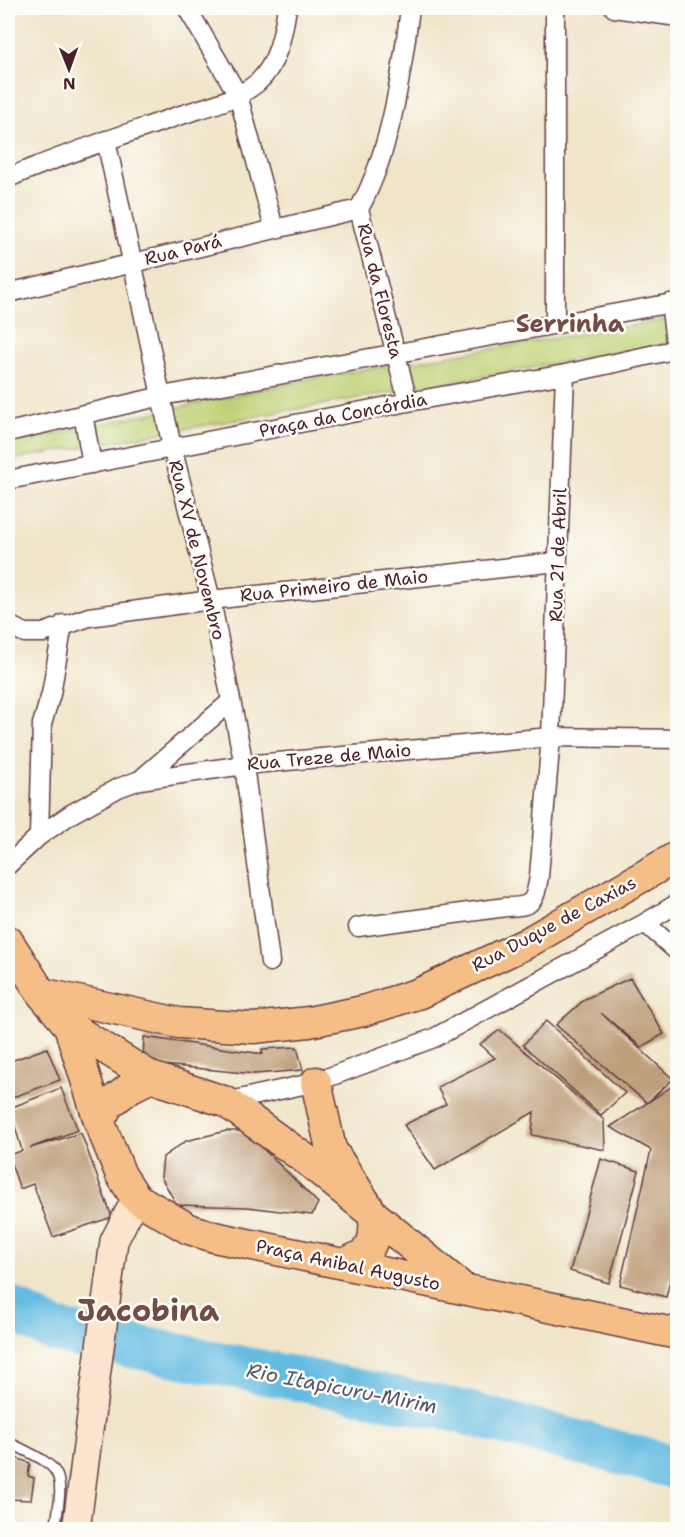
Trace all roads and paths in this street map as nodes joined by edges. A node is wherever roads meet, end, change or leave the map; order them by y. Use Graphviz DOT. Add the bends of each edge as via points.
graph roads {
  1 [pos="188,8"];
  2 [pos="287,8"];
  3 [pos="410,8"];
  4 [pos="555,8"];
  5 [pos="614,8"];
  6 [pos="678,17"];
  7 [pos="238,95"];
  8 [pos="106,140"];
  9 [pos="8,178"];
  10 [pos="359,209"];
  11 [pos="274,228"];
  12 [pos="131,263"];
  13 [pos="8,293"];
  14 [pos="674,303"];
  15 [pos="555,323"];
  16 [pos="677,349"];
  17 [pos="396,353"];
  18 [pos="565,374"];
  19 [pos="162,396"];
  20 [pos="408,402"];
  21 [pos="83,414"];
  22 [pos="8,432"];
  23 [pos="172,447"];
  24 [pos="92,464"];
  25 [pos="8,480"];
  26 [pos="557,562"];
  27 [pos="212,600"];
  28 [pos="63,624"];
  29 [pos="8,625"];
  30 [pos="230,702"];
  31 [pos="551,737"];
  32 [pos="678,739"];
  33 [pos="244,765"];
  34 [pos="140,780"];
  35 [pos="39,836"];
  36 [pos="678,856"];
  37 [pos="8,865"];
  38 [pos="678,903"];
  39 [pos="645,922"];
  40 [pos="358,927"];
  41 [pos="8,942"];
  42 [pos="678,952"];
  43 [pos="270,962"];
  44 [pos="41,993"];
  45 [pos="69,1026"];
  46 [pos="151,1077"];
  47 [pos="316,1083"];
  48 [pos="226,1102"];
  49 [pos="99,1121"];
  50 [pos="136,1198"];
  51 [pos="374,1216"];
  52 [pos="342,1264"];
  53 [pos="461,1287"];
  54 [pos="678,1334"];
  55 [pos="8,1442"];
  56 [pos="55,1530"];
  57 [pos="76,1530"];
  1 -- 7 [label="street"];
  2 -- 7 [label="street" via="268,69 258,82"];
  3 -- 10 [label="street, Rua da Floresta" via="388,128 369,190"];
  4 -- 15 [label="street"];
  5 -- 6 [label="street"];
  7 -- 8 [label="street"];
  7 -- 11 [label="street"];
  8 -- 9 [label="street"];
  8 -- 12 [label="street, Rua XV de Novembro"];
  10 -- 11 [label="street, Rua Pará"];
  10 -- 17 [label="street, Rua da Floresta"];
  11 -- 12 [label="street, Rua Pará"];
  12 -- 13 [label="street, Rua Pará"];
  12 -- 19 [label="street, Rua XV de Novembro"];
  14 -- 15 [label="street"];
  14 -- 16 [label="street"];
  15 -- 17 [label="street"];
  16 -- 18 [label="street, Praça da Concórdia"];
  17 -- 19 [label="street"];
  17 -- 20 [label="street, Rua da Floresta"];
  18 -- 20 [label="street, Praça da Concórdia"];
  18 -- 26 [label="street, Rua 21 de Abril"];
  19 -- 21 [label="street"];
  19 -- 23 [label="street, Rua XV de Novembro"];
  20 -- 23 [label="street, Praça da Concórdia"];
  21 -- 22 [label="street"];
  21 -- 24 [label="street"];
  23 -- 24 [label="street, Praça da Concórdia"];
  23 -- 27 [label="street, Rua XV de Novembro"];
  24 -- 25 [label="street, Praça da Concórdia"];
  26 -- 27 [label="street, Rua Primeiro de Maio"];
  26 -- 31 [label="street, Rua 21 de Abril"];
  27 -- 28 [label="street, Rua Primeiro de Maio"];
  27 -- 30 [label="street, Rua XV de Novembro"];
  28 -- 29 [label="street, Rua Primeiro de Maio" via="34,633"];
  28 -- 35 [label="street" via="42,724"];
  30 -- 33 [label="street, Rua XV de Novembro"];
  30 -- 34 [label="street"];
  31 -- 32 [label="street, Rua Treze de Maio"];
  31 -- 33 [label="street, Rua Treze de Maio"];
  31 -- 40 [label="street, Rua Duque de Caxias" via="539,876 530,903 524,907"];
  33 -- 34 [label="street, Rua Treze de Maio"];
  33 -- 43 [label="street, Rua XV de Novembro"];
  34 -- 35 [label="street, Rua Treze de Maio" via="71,814"];
  35 -- 37 [label="street, Rua Treze de Maio"];
  36 -- 44 [label="main road, Rua Duque de Caxias" via="525,944 420,993 363,1011 254,1028 179,1023"];
  38 -- 39 [label="street"];
  39 -- 42 [label="street"];
  39 -- 47 [label="street" via="434,1038"];
  41 -- 44 [label="main road"];
  44 -- 45 [label="main road"];
  45 -- 46 [label="main road, Praça Anibal Augusto"];
  45 -- 49 [label="main road, Praça Anibal Augusto"];
  46 -- 48 [label="main road, Praça Anibal Augusto"];
  46 -- 49 [label="main road" via="131,1086 109,1104"];
  47 -- 48 [label="street"];
  47 -- 51 [label="main road" via="331,1149"];
  48 -- 51 [label="main road, Praça Anibal Augusto" via="308,1161"];
  49 -- 50 [label="main road, Praça Anibal Augusto" via="121,1175"];
  50 -- 52 [label="main road, Praça Anibal Augusto" via="189,1229"];
  50 -- 57 [label="main road" via="114,1241"];
  51 -- 52 [label="main road" via="371,1246 359,1258"];
  51 -- 53 [label="main road, Praça Anibal Augusto"];
  52 -- 53 [label="main road, Praça Anibal Augusto"];
  53 -- 54 [label="main road"];
  55 -- 56 [label="lane" via="41,1458 56,1473 61,1488"];
}
